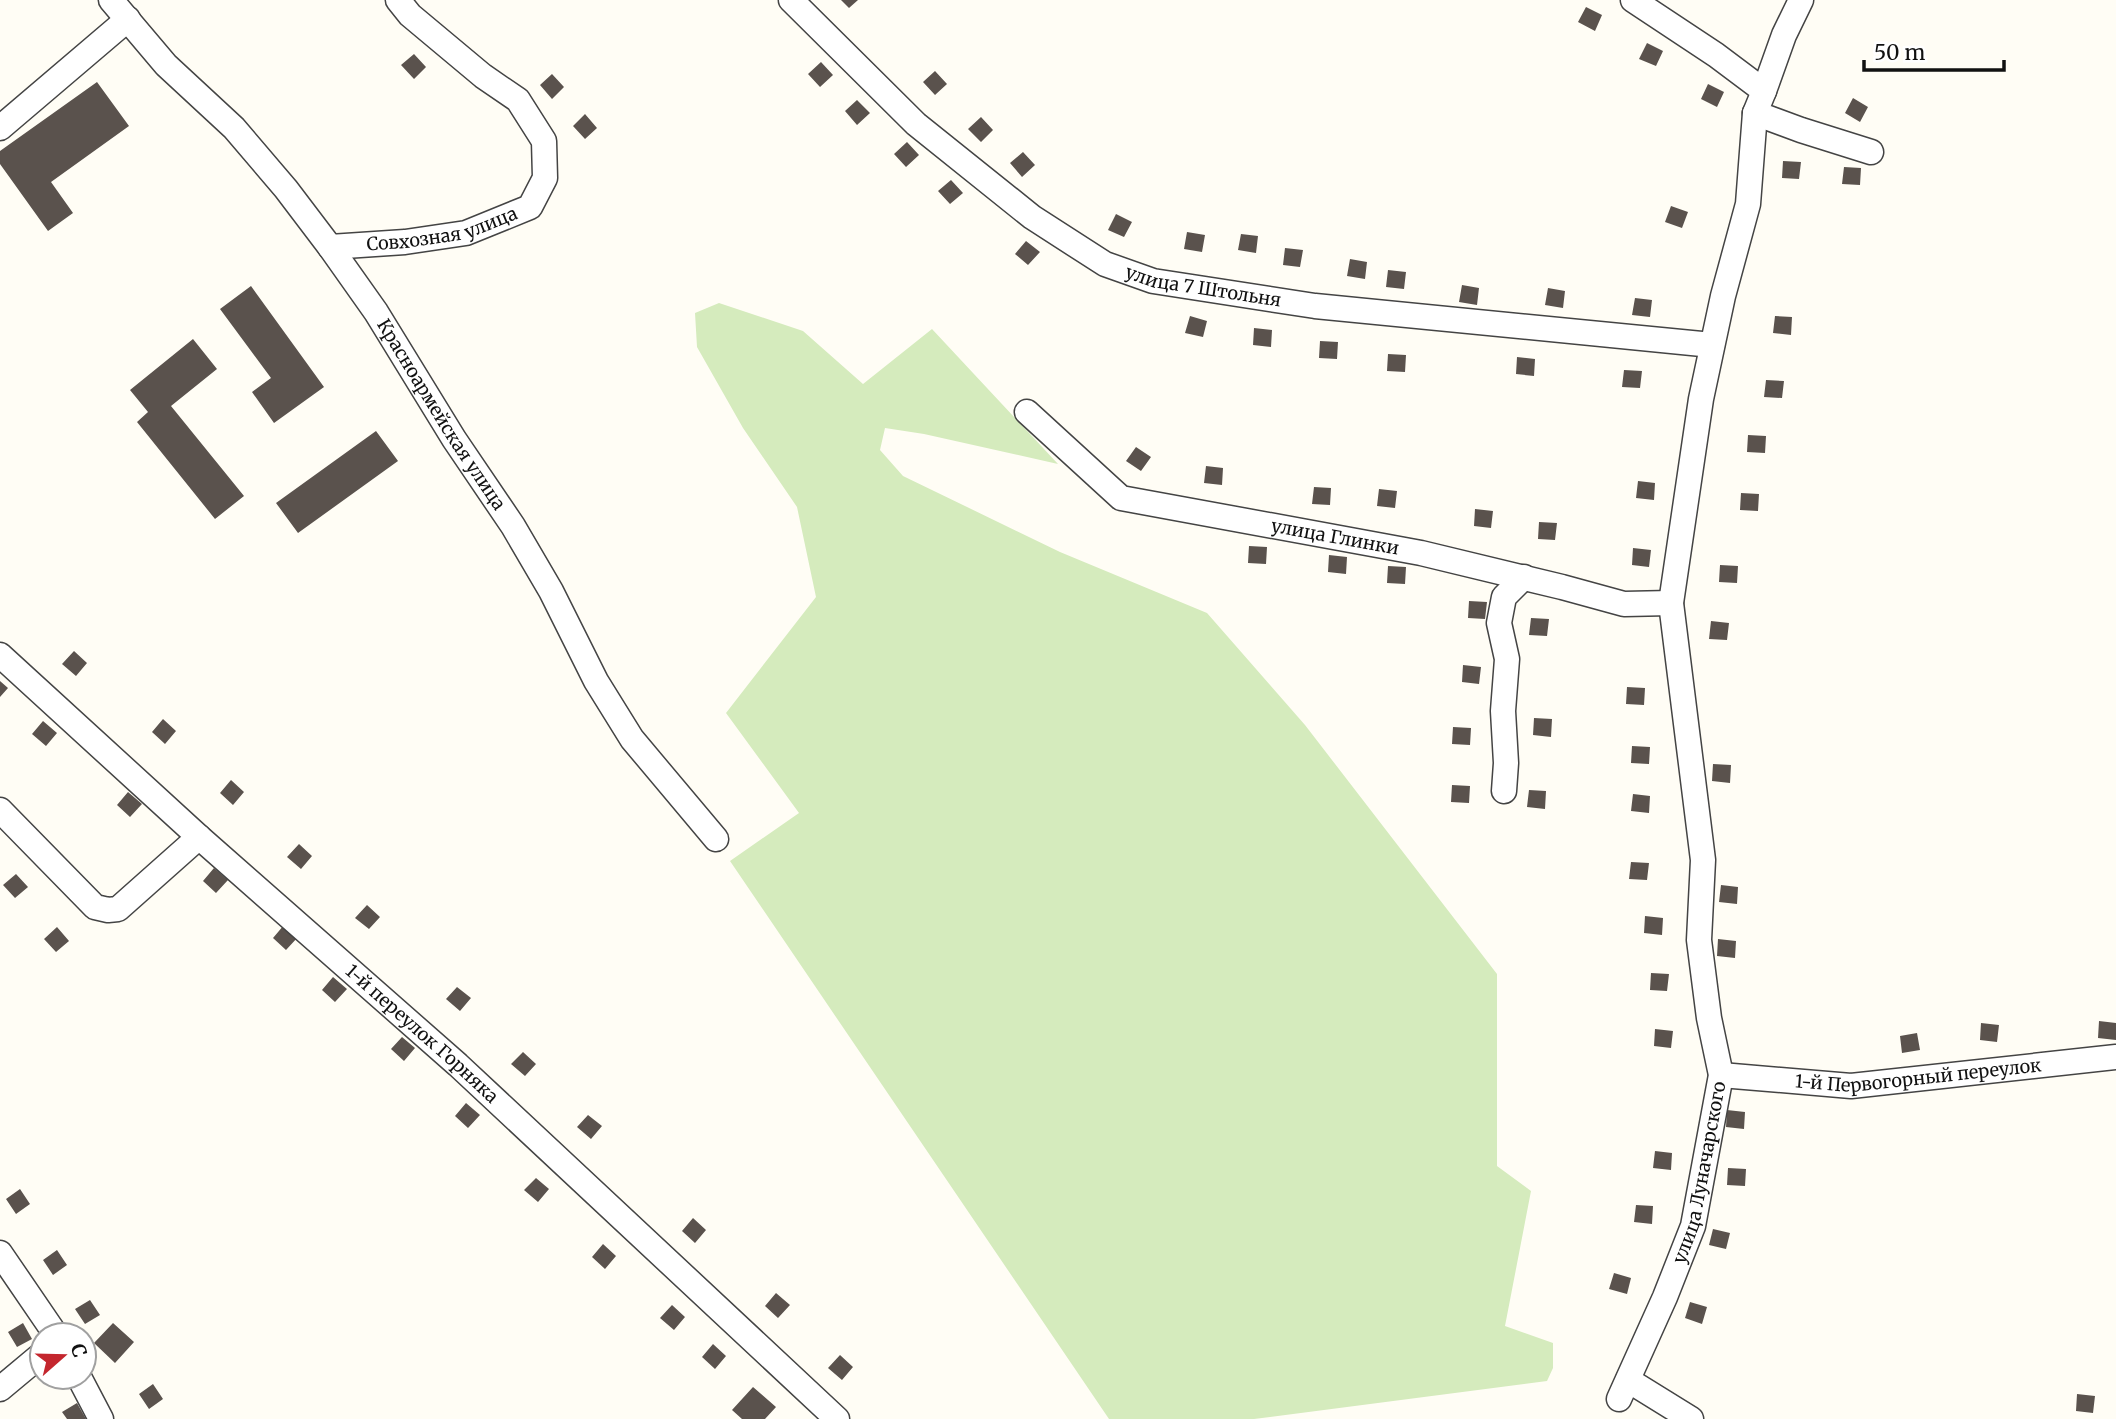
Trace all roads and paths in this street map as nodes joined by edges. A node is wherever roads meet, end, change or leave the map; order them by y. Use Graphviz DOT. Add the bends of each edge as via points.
graph roads {
  1 [pos="111,0"];
  2 [pos="398,0"];
  3 [pos="791,0"];
  4 [pos="1633,0"];
  5 [pos="1801,0"];
  6 [pos="128,19"];
  7 [pos="1760,102"];
  8 [pos="0,128"];
  9 [pos="1871,152"];
  10 [pos="330,247"];
  11 [pos="1712,345"];
  12 [pos="1027,412"];
  13 [pos="1524,577"];
  14 [pos="1671,603"];
  15 [pos="0,655"];
  16 [pos="1504,791"];
  17 [pos="0,810"];
  18 [pos="199,837"];
  19 [pos="716,839"];
  20 [pos="2116,1057"];
  21 [pos="1721,1075"];
  22 [pos="0,1253"];
  23 [pos="46,1321"];
  24 [pos="28,1366"];
  25 [pos="0,1389"];
  26 [pos="86,1391"];
  27 [pos="101,1419"];
  28 [pos="837,1419"];
  29 [pos="1691,1419"];
  1 -- 6 [label="street, Красноармейская улица"];
  2 -- 10 [label="street, Совхозная улица" via="410,15 518,100 544,141 545,178 530,207 466,233"];
  3 -- 11 [label="street, улица 7 Штольня" via="916,124 1031,217 1105,264 1153,281 1315,306"];
  4 -- 7 [label="street" via="1705,48"];
  5 -- 7 [label="street"];
  6 -- 8 [label="street"];
  6 -- 10 [label="street, Красноармейская улица" via="166,65 234,128"];
  7 -- 9 [label="street" via="1801,130"];
  7 -- 11 [label="street" via="1748,204"];
  10 -- 19 [label="street, Красноармейская улица" via="513,526 632,739"];
  11 -- 14 [label="street"];
  12 -- 13 [label="street, улица Глинки" via="1121,498 1421,553"];
  13 -- 14 [label="street, улица Глинки" via="1624,604"];
  13 -- 16 [label="street" via="1504,597 1499,623 1507,659"];
  14 -- 21 [label="street, улица Луначарского" via="1703,860 1699,940"];
  15 -- 18 [label="street, 1-й переулок Горняка"];
  17 -- 18 [label="street" via="95,907 108,911 118,909"];
  18 -- 28 [label="street, 1-й переулок Горняка" via="458,1065"];
  20 -- 21 [label="street, 1-й Первогорный переулок" via="1852,1086"];
  21 -- 29 [label="street, улица Луначарского" via="1692,1226 1623,1389"];
  22 -- 23 [label="street"];
  24 -- 25 [label="street"];
  26 -- 27 [label="street"];
}
